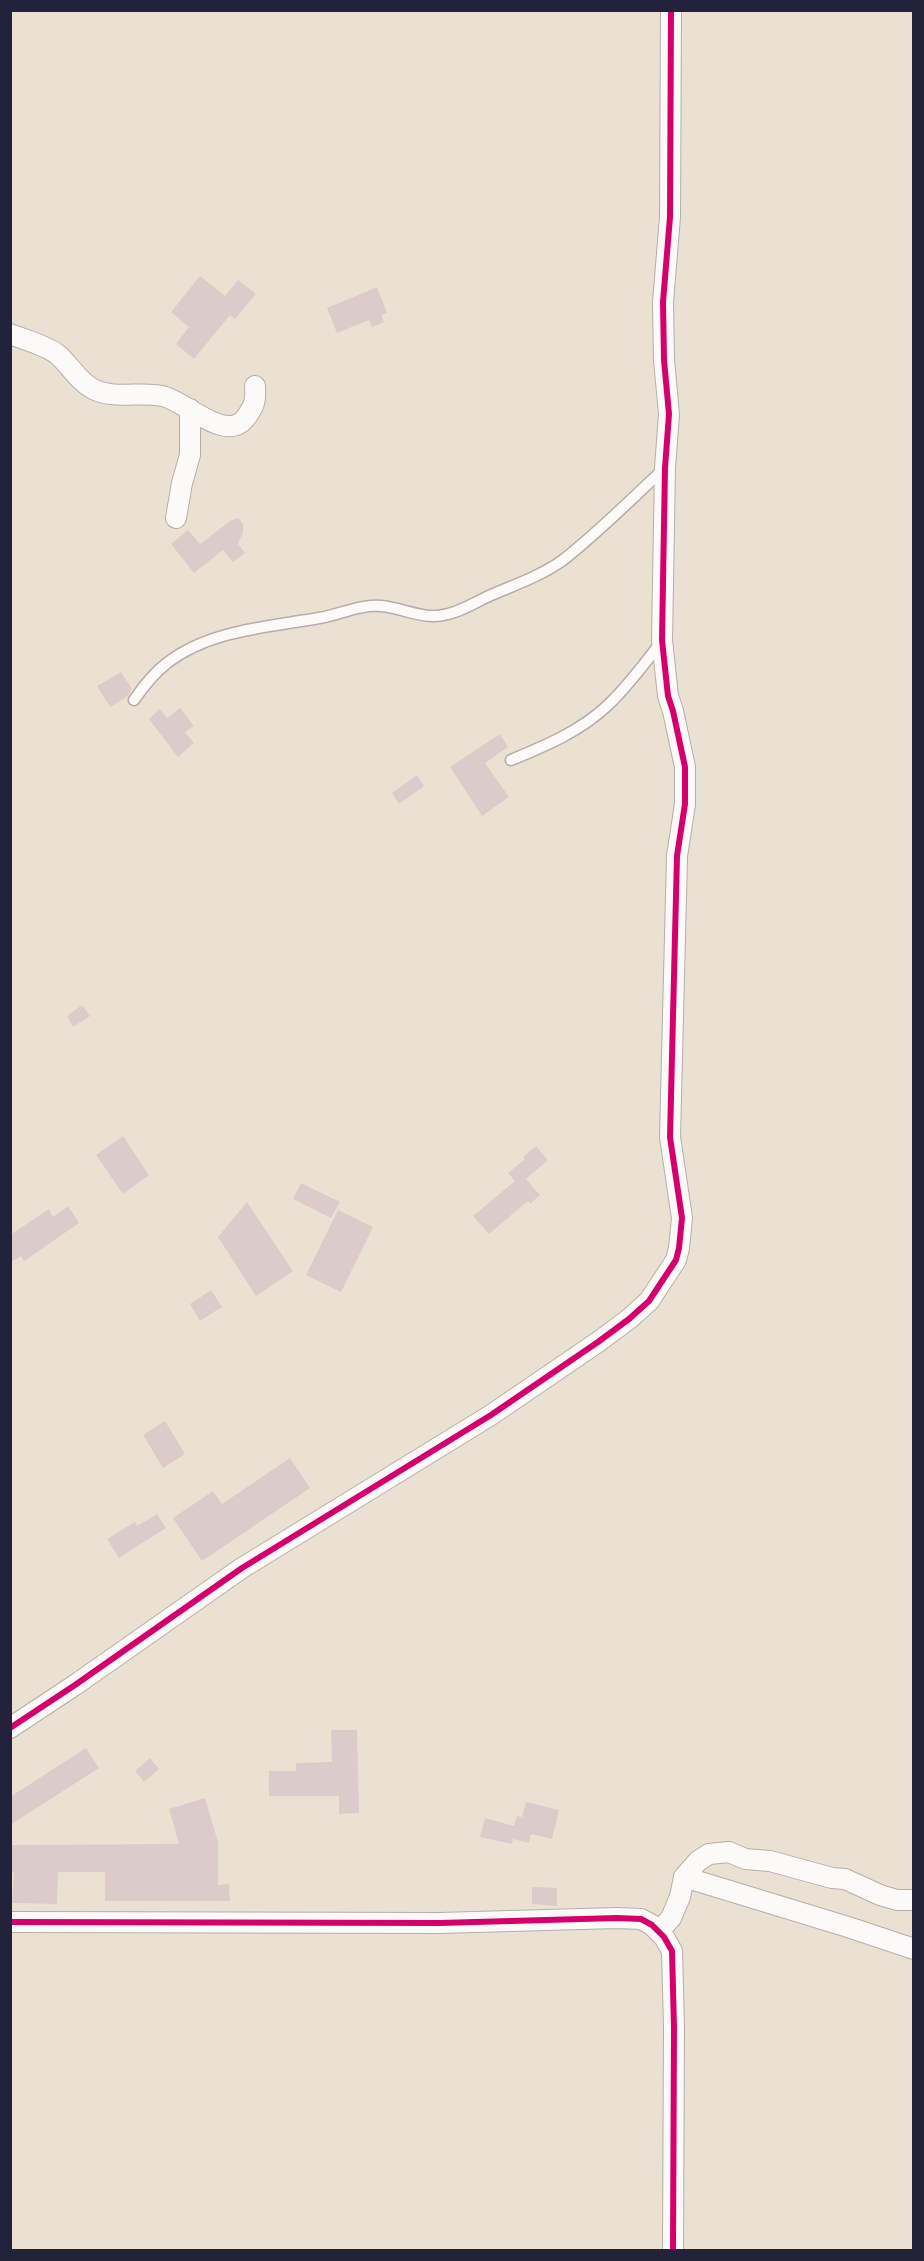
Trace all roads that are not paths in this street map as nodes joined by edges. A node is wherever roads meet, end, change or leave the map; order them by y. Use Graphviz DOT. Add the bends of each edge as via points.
graph roads {
  1 [pos="671,10"];
  2 [pos="10,334"];
  3 [pos="255,386"];
  4 [pos="190,409"];
  5 [pos="665,468"];
  6 [pos="177,518"];
  7 [pos="662,640"];
  8 [pos="134,700"];
  9 [pos="511,760"];
  10 [pos="10,1728"];
  11 [pos="684,1877"];
  12 [pos="914,1900"];
  13 [pos="10,1922"];
  14 [pos="659,1930"];
  15 [pos="914,1949"];
  16 [pos="673,2250"];
  1 -- 5 [label="street" via="670,217 663,302 669,414"];
  2 -- 4 [label="street" via="54,352 91,388 118,395 165,396"];
  3 -- 4 [label="street" via="256,403 244,420 234,425 220,426"];
  4 -- 6 [label="street" via="190,455"];
  5 -- 7 [label="street"];
  5 -- 8 [label="lane" via="562,561 476,603 429,618 380,606 362,607 318,619 233,633 196,645 166,663"];
  7 -- 9 [label="lane" via="631,681 592,719"];
  7 -- 10 [label="street" via="668,696 685,779 674,936 670,1137 682,1218 680,1248 674,1265 649,1301 598,1342 491,1415 242,1568"];
  11 -- 12 [label="street" via="709,1854 729,1852 745,1859 845,1879 897,1900"];
  11 -- 14 [label="street" via="671,1918"];
  11 -- 15 [label="street"];
  13 -- 14 [label="street" via="441,1923 617,1918 641,1919"];
  14 -- 16 [label="street" via="672,1952 674,1976"];
}
